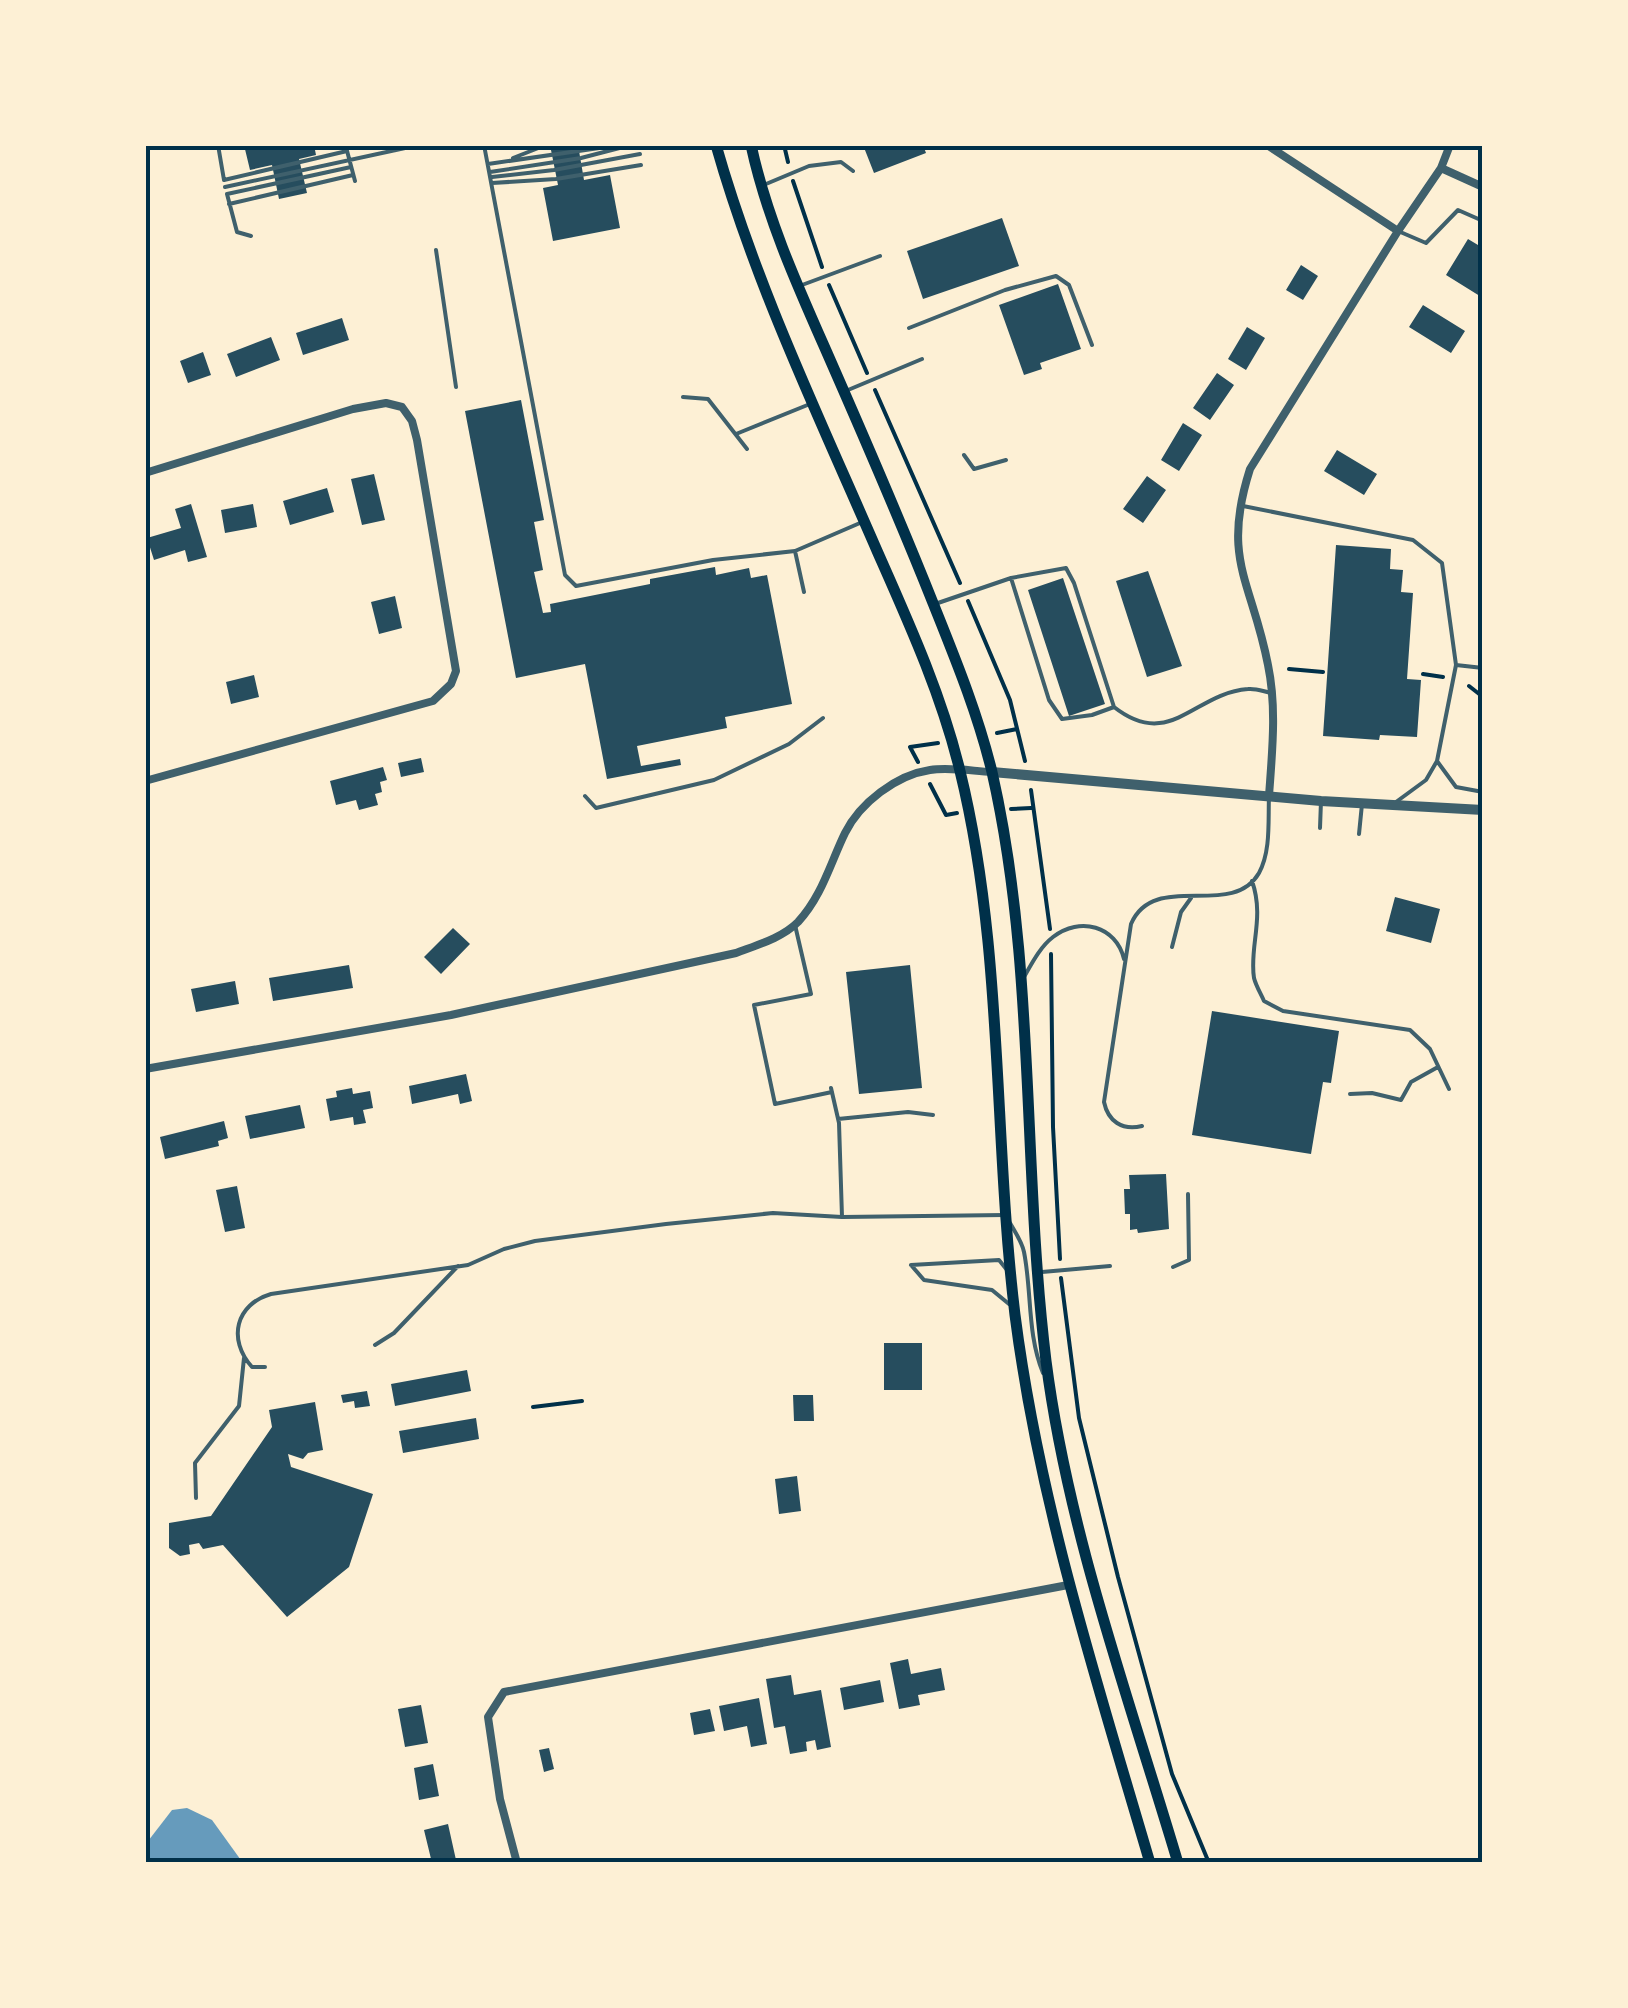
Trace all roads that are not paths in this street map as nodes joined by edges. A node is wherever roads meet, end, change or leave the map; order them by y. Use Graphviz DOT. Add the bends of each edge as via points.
graph roads {
  1 [pos="218,145"];
  2 [pos="419,145"];
  3 [pos="484,145"];
  4 [pos="546,145"];
  5 [pos="620,145"];
  6 [pos="632,145"];
  7 [pos="716,145"];
  8 [pos="752,145"];
  9 [pos="1267,145"];
  10 [pos="1450,145"];
  11 [pos="346,149"];
  12 [pos="640,154"];
  13 [pos="350,160"];
  14 [pos="507,161"];
  15 [pos="488,164"];
  16 [pos="641,165"];
  17 [pos="351,167"];
  18 [pos="1442,168"];
  19 [pos="852,171"];
  20 [pos="491,177"];
  21 [pos="224,184"];
  22 [pos="762,186"];
  23 [pos="1483,187"];
  24 [pos="227,194"];
  25 [pos="230,204"];
  26 [pos="1483,221"];
  27 [pos="1398,231"];
  28 [pos="251,236"];
  29 [pos="436,250"];
  30 [pos="880,256"];
  31 [pos="798,286"];
  32 [pos="909,328"];
  33 [pos="1092,344"];
  34 [pos="922,359"];
  35 [pos="456,387"];
  36 [pos="844,392"];
  37 [pos="683,397"];
  38 [pos="814,403"];
  39 [pos="736,434"];
  40 [pos="747,449"];
  41 [pos="964,456"];
  42 [pos="1006,460"];
  43 [pos="145,473"];
  44 [pos="1239,506"];
  45 [pos="864,522"];
  46 [pos="796,551"];
  47 [pos="1011,578"];
  48 [pos="804,592"];
  49 [pos="934,604"];
  50 [pos="1456,665"];
  51 [pos="1483,668"];
  52 [pos="1272,693"];
  53 [pos="1114,707"];
  54 [pos="823,718"];
  55 [pos="1437,761"];
  56 [pos="960,771"];
  57 [pos="992,772"];
  58 [pos="145,781"];
  59 [pos="1483,792"];
  60 [pos="585,796"];
  61 [pos="1269,796"];
  62 [pos="1321,801"];
  63 [pos="1362,803"];
  64 [pos="1392,805"];
  65 [pos="1483,810"];
  66 [pos="1320,828"];
  67 [pos="1358,834"];
  68 [pos="1252,882"];
  69 [pos="1191,898"];
  70 [pos="795,925"];
  71 [pos="1172,947"];
  72 [pos="1125,964"];
  73 [pos="1021,981"];
  74 [pos="1438,1066"];
  75 [pos="145,1068"];
  76 [pos="1448,1089"];
  77 [pos="1350,1094"];
  78 [pos="933,1115"];
  79 [pos="838,1118"];
  80 [pos="1142,1126"];
  81 [pos="1188,1194"];
  82 [pos="1006,1215"];
  83 [pos="842,1217"];
  84 [pos="458,1266"];
  85 [pos="1110,1266"];
  86 [pos="1173,1268"];
  87 [pos="1038,1272"];
  88 [pos="1012,1276"];
  89 [pos="1014,1308"];
  90 [pos="375,1345"];
  91 [pos="244,1358"];
  92 [pos="265,1366"];
  93 [pos="1053,1397"];
  94 [pos="196,1498"];
  95 [pos="1068,1585"];
  96 [pos="517,1863"];
  97 [pos="1150,1863"];
  98 [pos="1178,1863"];
  1 -- 21 [label="lane"];
  2 -- 13 [label="lane"];
  3 -- 15 [label="lane"];
  4 -- 14 [label="lane"];
  5 -- 14 [label="lane"];
  6 -- 20 [label="lane"];
  7 -- 38 [label="main road" via="748,246"];
  8 -- 22 [label="main road"];
  9 -- 27 [label="street"];
  10 -- 18 [label="street"];
  11 -- 13 [label="lane"];
  11 -- 21 [label="lane"];
  12 -- 20 [label="lane"];
  13 -- 17 [label="lane"];
  13 -- 21 [label="lane"];
  14 -- 15 [label="lane"];
  15 -- 20 [label="lane"];
  16 -- 20 [label="lane" via="556,179"];
  17 -- 24 [label="lane"];
  17 -- 25 [label="lane" via="354,178"];
  18 -- 23 [label="street"];
  18 -- 27 [label="street"];
  19 -- 22 [label="lane" via="841,162 810,166"];
  20 -- 46 [label="lane" via="565,574 576,586"];
  21 -- 24 [label="lane"];
  22 -- 31 [label="main road"];
  24 -- 25 [label="lane"];
  25 -- 28 [label="lane" via="237,232"];
  26 -- 27 [label="lane" via="1458,210 1426,243"];
  27 -- 44 [label="street" via="1250,469"];
  29 -- 35 [label="lane"];
  30 -- 31 [label="lane"];
  31 -- 36 [label="main road"];
  32 -- 33 [label="lane" via="1056,276 1070,285"];
  34 -- 36 [label="lane"];
  36 -- 49 [label="main road"];
  37 -- 39 [label="lane" via="708,399"];
  38 -- 39 [label="lane"];
  38 -- 45 [label="main road"];
  39 -- 40 [label="lane"];
  41 -- 42 [label="lane" via="974,469"];
  43 -- 58 [label="street" via="353,410 402,406 412,422 456,672 433,701"];
  44 -- 50 [label="lane" via="1414,540 1442,563"];
  44 -- 52 [label="street" via="1237,556"];
  45 -- 46 [label="lane"];
  45 -- 56 [label="main road" via="910,627"];
  46 -- 48 [label="lane"];
  47 -- 49 [label="lane"];
  47 -- 53 [label="lane" via="1066,568"];
  47 -- 53 [label="lane" via="1049,700 1062,718"];
  49 -- 57 [label="main road"];
  50 -- 51 [label="lane"];
  50 -- 55 [label="lane"];
  52 -- 53 [label="lane" via="1248,689 1166,724 1130,720"];
  52 -- 61 [label="street"];
  54 -- 60 [label="lane" via="789,744 714,780 596,808"];
  55 -- 59 [label="lane" via="1456,787"];
  55 -- 64 [label="lane" via="1426,780"];
  56 -- 57 [label="street"];
  56 -- 70 [label="street" via="910,776 866,804 846,830 815,902"];
  56 -- 82 [label="main road" via="991,969"];
  57 -- 61 [label="street"];
  57 -- 73 [label="main road"];
  61 -- 62 [label="street"];
  61 -- 68 [label="lane" via="1265,857"];
  62 -- 63 [label="street"];
  62 -- 66 [label="lane"];
  63 -- 64 [label="street"];
  63 -- 67 [label="lane"];
  64 -- 65 [label="street"];
  68 -- 69 [label="lane"];
  68 -- 74 [label="lane" via="1258,925 1254,978 1264,1001 1283,1011 1410,1030"];
  69 -- 71 [label="lane"];
  69 -- 72 [label="lane" via="1153,899 1139,909"];
  70 -- 75 [label="street" via="736,953 451,1015"];
  70 -- 79 [label="lane" via="811,994 754,1005 775,1104 832,1090"];
  72 -- 73 [label="lane" via="1108,932 1077,927 1051,939"];
  72 -- 80 [label="lane" via="1104,1102 1116,1124"];
  73 -- 87 [label="main road"];
  74 -- 76 [label="lane"];
  74 -- 77 [label="lane" via="1411,1082 1401,1100"];
  78 -- 79 [label="lane"];
  79 -- 83 [label="lane"];
  81 -- 86 [label="lane" via="1189,1260"];
  82 -- 83 [label="lane"];
  82 -- 88 [label="main road"];
  82 -- 93 [label="lane" via="1024,1248 1036,1357"];
  83 -- 84 [label="lane" via="773,1213 656,1225 534,1241"];
  84 -- 90 [label="lane"];
  84 -- 91 [label="lane" via="256,1298 239,1316"];
  85 -- 87 [label="lane"];
  87 -- 93 [label="main road"];
  88 -- 89 [label="main road"];
  88 -- 89 [label="lane" via="998,1260 912,1265 924,1280 992,1290"];
  89 -- 95 [label="main road" via="1032,1432"];
  91 -- 92 [label="lane"];
  91 -- 94 [label="lane" via="239,1406 195,1463"];
  93 -- 98 [label="main road" via="1094,1580"];
  95 -- 96 [label="street" via="504,1692 488,1716"];
  95 -- 97 [label="main road"];
}
